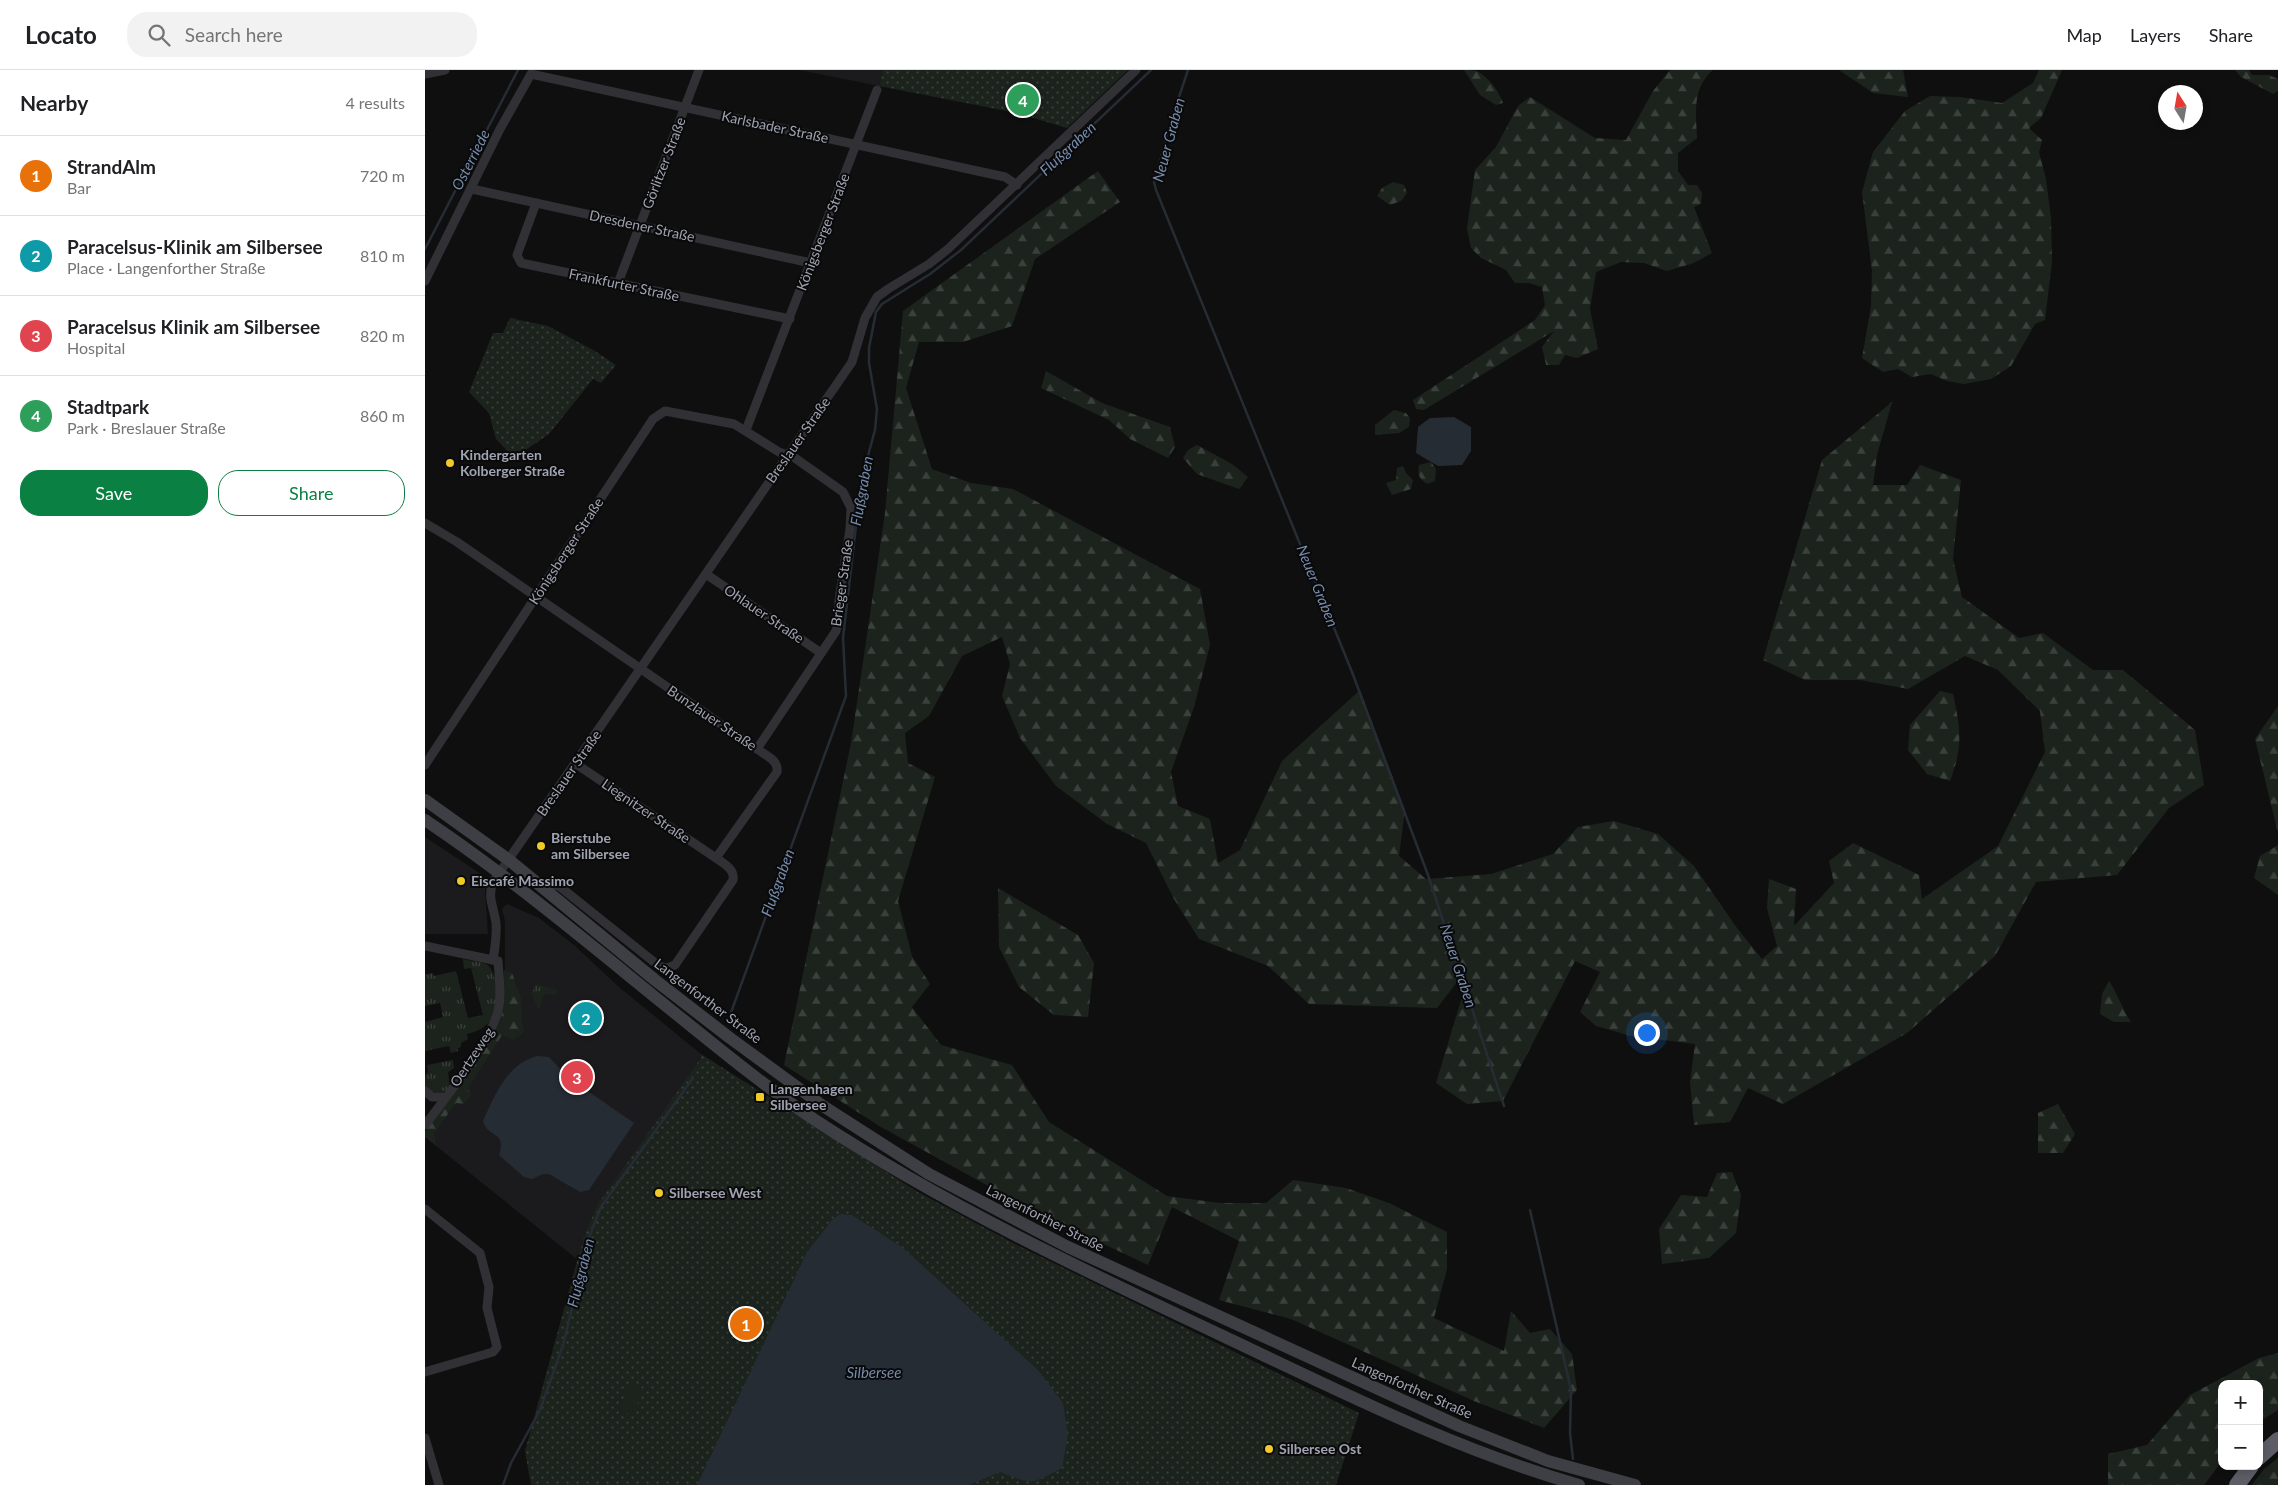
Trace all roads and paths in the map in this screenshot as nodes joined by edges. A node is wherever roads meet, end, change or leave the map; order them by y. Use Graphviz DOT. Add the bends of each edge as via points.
graph roads {
  1 [pos="442,70"];
  2 [pos="699,70"];
  3 [pos="1136,70"];
  4 [pos="425,74"];
  5 [pos="877,90"];
  6 [pos="685,108"];
  7 [pos="856,145"];
  8 [pos="1017,185"];
  9 [pos="472,189"];
  10 [pos="536,204"];
  11 [pos="640,225"];
  12 [pos="811,263"];
  13 [pos="425,280"];
  14 [pos="618,283"];
  15 [pos="790,319"];
  16 [pos="746,430"];
  17 [pos="788,455"];
  18 [pos="425,523"];
  19 [pos="706,574"];
  20 [pos="535,597"];
  21 [pos="821,653"];
  22 [pos="641,669"];
  23 [pos="757,749"];
  24 [pos="576,764"];
  25 [pos="425,765"];
  26 [pos="425,800"];
  27 [pos="425,820"];
  28 [pos="716,858"];
  29 [pos="509,860"];
  30 [pos="499,872"];
  31 [pos="540,885"];
  32 [pos="425,946"];
  33 [pos="496,960"];
  34 [pos="425,1091"];
  35 [pos="446,1098"];
  36 [pos="425,1125"];
  37 [pos="425,1209"];
  38 [pos="425,1372"];
  39 [pos="425,1438"];
  40 [pos="2278,1440"];
  41 [pos="2263,1453"];
  42 [pos="2248,1470"];
  43 [pos="439,1485"];
  44 [pos="1579,1485"];
  45 [pos="1635,1485"];
  46 [pos="2237,1485"];
  1 -- 4 [label="street"];
  2 -- 6 [label="street, Görlitzer Straße"];
  3 -- 8 [label="street, Breslauer Straße"];
  5 -- 7 [label="street, Königsberger Straße"];
  6 -- 7 [label="street, Karlsbader Straße"];
  6 -- 9 [label="street, Karlsbader Straße" via="531,74"];
  6 -- 11 [label="street, Görlitzer Straße"];
  7 -- 8 [label="street, Karlsbader Straße" via="1005,177"];
  7 -- 12 [label="street, Königsberger Straße"];
  8 -- 17 [label="street, Breslauer Straße" via="929,264 877,297 865,318 852,362"];
  9 -- 10 [label="street, Dresdener Straße"];
  9 -- 13 [label="street"];
  10 -- 11 [label="street, Dresdener Straße"];
  10 -- 14 [label="street, Frankfurter Straße" via="517,255 521,263"];
  11 -- 12 [label="street, Dresdener Straße"];
  11 -- 14 [label="street, Görlitzer Straße"];
  12 -- 15 [label="street, Königsberger Straße"];
  14 -- 15 [label="street, Frankfurter Straße"];
  15 -- 16 [label="street, Königsberger Straße"];
  16 -- 17 [label="street, Königsberger Straße"];
  16 -- 20 [label="street, Königsberger Straße" via="734,424 665,411 660,413"];
  17 -- 19 [label="street, Breslauer Straße"];
  17 -- 21 [label="street, Brieger Straße" via="843,492 851,508 838,623 831,641"];
  18 -- 20 [label="street, Bunzlauer Straße"];
  19 -- 21 [label="street, Ohlauer Straße"];
  19 -- 22 [label="street, Breslauer Straße"];
  20 -- 22 [label="street, Bunzlauer Straße"];
  20 -- 25 [label="street, Königsberger Straße"];
  21 -- 23 [label="street, Brieger Straße"];
  22 -- 23 [label="street, Bunzlauer Straße"];
  22 -- 24 [label="street, Breslauer Straße"];
  23 -- 28 [label="street, Bunzlauer Straße" via="775,762 777,772"];
  24 -- 28 [label="street, Liegnitzer Straße"];
  24 -- 29 [label="street, Breslauer Straße"];
  26 -- 29 [label="main road, Langenforther Straße"];
  27 -- 30 [label="main road, Langenforther Straße"];
  28 -- 31 [label="street, Liegnitzer Straße" via="732,870 733,880 675,965 667,968 659,966 559,886"];
  29 -- 30 [label="street, Oertzeweg"];
  29 -- 31 [label="main road, Langenforther Straße"];
  30 -- 33 [label="street, Oertzeweg" via="490,888 496,922"];
  30 -- 44 [label="main road, Langenforther Straße" via="788,1100 922,1186 1042,1250 1367,1404 1499,1460"];
  31 -- 45 [label="main road, Langenforther Straße" via="655,980 803,1092 860,1131 975,1200 1145,1284 1459,1426 1548,1460"];
  32 -- 33 [label="street"];
  33 -- 35 [label="street, Oertzeweg" via="500,999 495,1020"];
  34 -- 35 [label="street, Oertzeweg" via="432,1097"];
  35 -- 36 [label="street, Oertzeweg"];
  37 -- 38 [label="street" via="479,1253 489,1287 487,1308 497,1347 493,1352"];
  39 -- 43 [label="street"];
  40 -- 41 [label="highway"];
  42 -- 46 [label="highway"];
}
